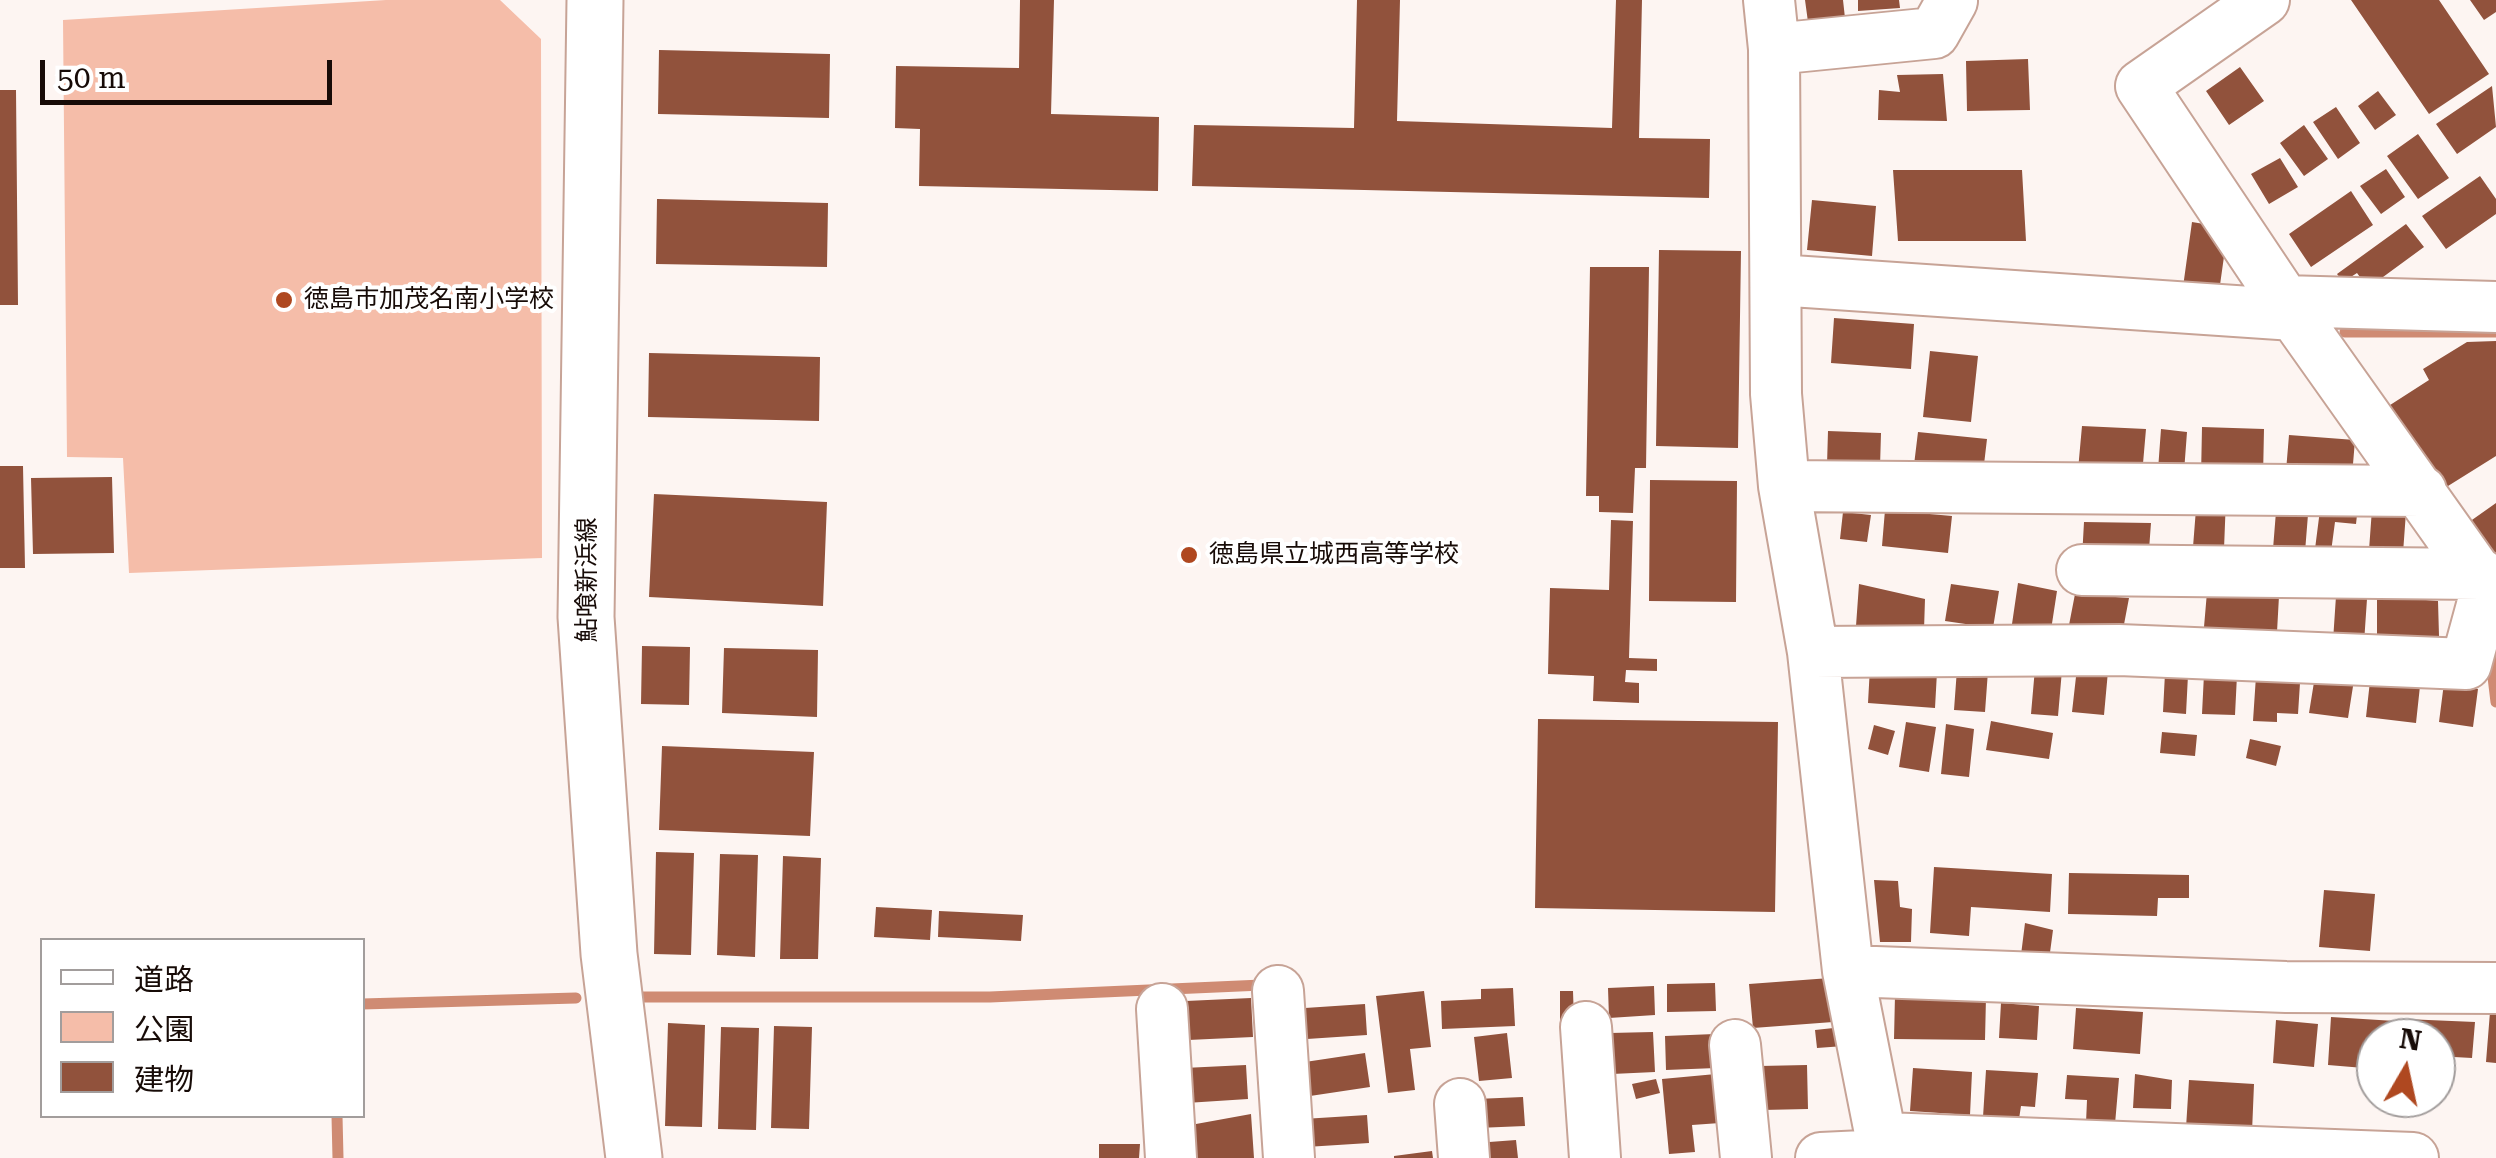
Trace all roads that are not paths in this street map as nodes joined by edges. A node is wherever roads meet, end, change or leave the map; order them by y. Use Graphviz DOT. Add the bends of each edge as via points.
graph roads {
  1 [pos="594,0"];
  2 [pos="1769,0"];
  3 [pos="2264,0"];
  4 [pos="1952,1"];
  5 [pos="1774,49"];
  6 [pos="1778,280"];
  7 [pos="2496,307"];
  8 [pos="2289,308"];
  9 [pos="1784,486"];
  10 [pos="2420,491"];
  11 [pos="2082,570"];
  12 [pos="2488,587"];
  13 [pos="1813,652"];
  14 [pos="1848,971"];
  15 [pos="2496,988"];
  16 [pos="1278,991"];
  17 [pos="1162,1009"];
  18 [pos="1586,1027"];
  19 [pos="1735,1045"];
  20 [pos="1460,1104"];
  21 [pos="1885,1150"];
  22 [pos="634,1158"];
  23 [pos="1170,1158"];
  24 [pos="1289,1158"];
  25 [pos="1464,1158"];
  26 [pos="1595,1158"];
  27 [pos="1746,1158"];
  28 [pos="1820,1158"];
  29 [pos="2414,1158"];
  1 -- 22 [label="main road, 鮎喰新浜線" via="586,618 608,954"];
  2 -- 5 [label="street"];
  3 -- 8 [label="street" via="2142,86"];
  4 -- 5 [label="street" via="1934,33"];
  5 -- 6 [label="street"];
  6 -- 8 [label="street"];
  6 -- 9 [label="street" via="1775,376"];
  7 -- 8 [label="street"];
  8 -- 10 [label="street"];
  9 -- 10 [label="street"];
  9 -- 13 [label="street"];
  10 -- 12 [label="street"];
  11 -- 12 [label="street"];
  12 -- 13 [label="street" via="2466,664 2119,650"];
  13 -- 14 [label="street"];
  14 -- 15 [label="street"];
  14 -- 21 [label="street"];
  16 -- 24 [label="street"];
  17 -- 23 [label="street"];
  18 -- 26 [label="street" via="1605,1095"];
  19 -- 27 [label="street"];
  20 -- 25 [label="street"];
  21 -- 28 [label="street"];
  21 -- 29 [label="street"];
}
